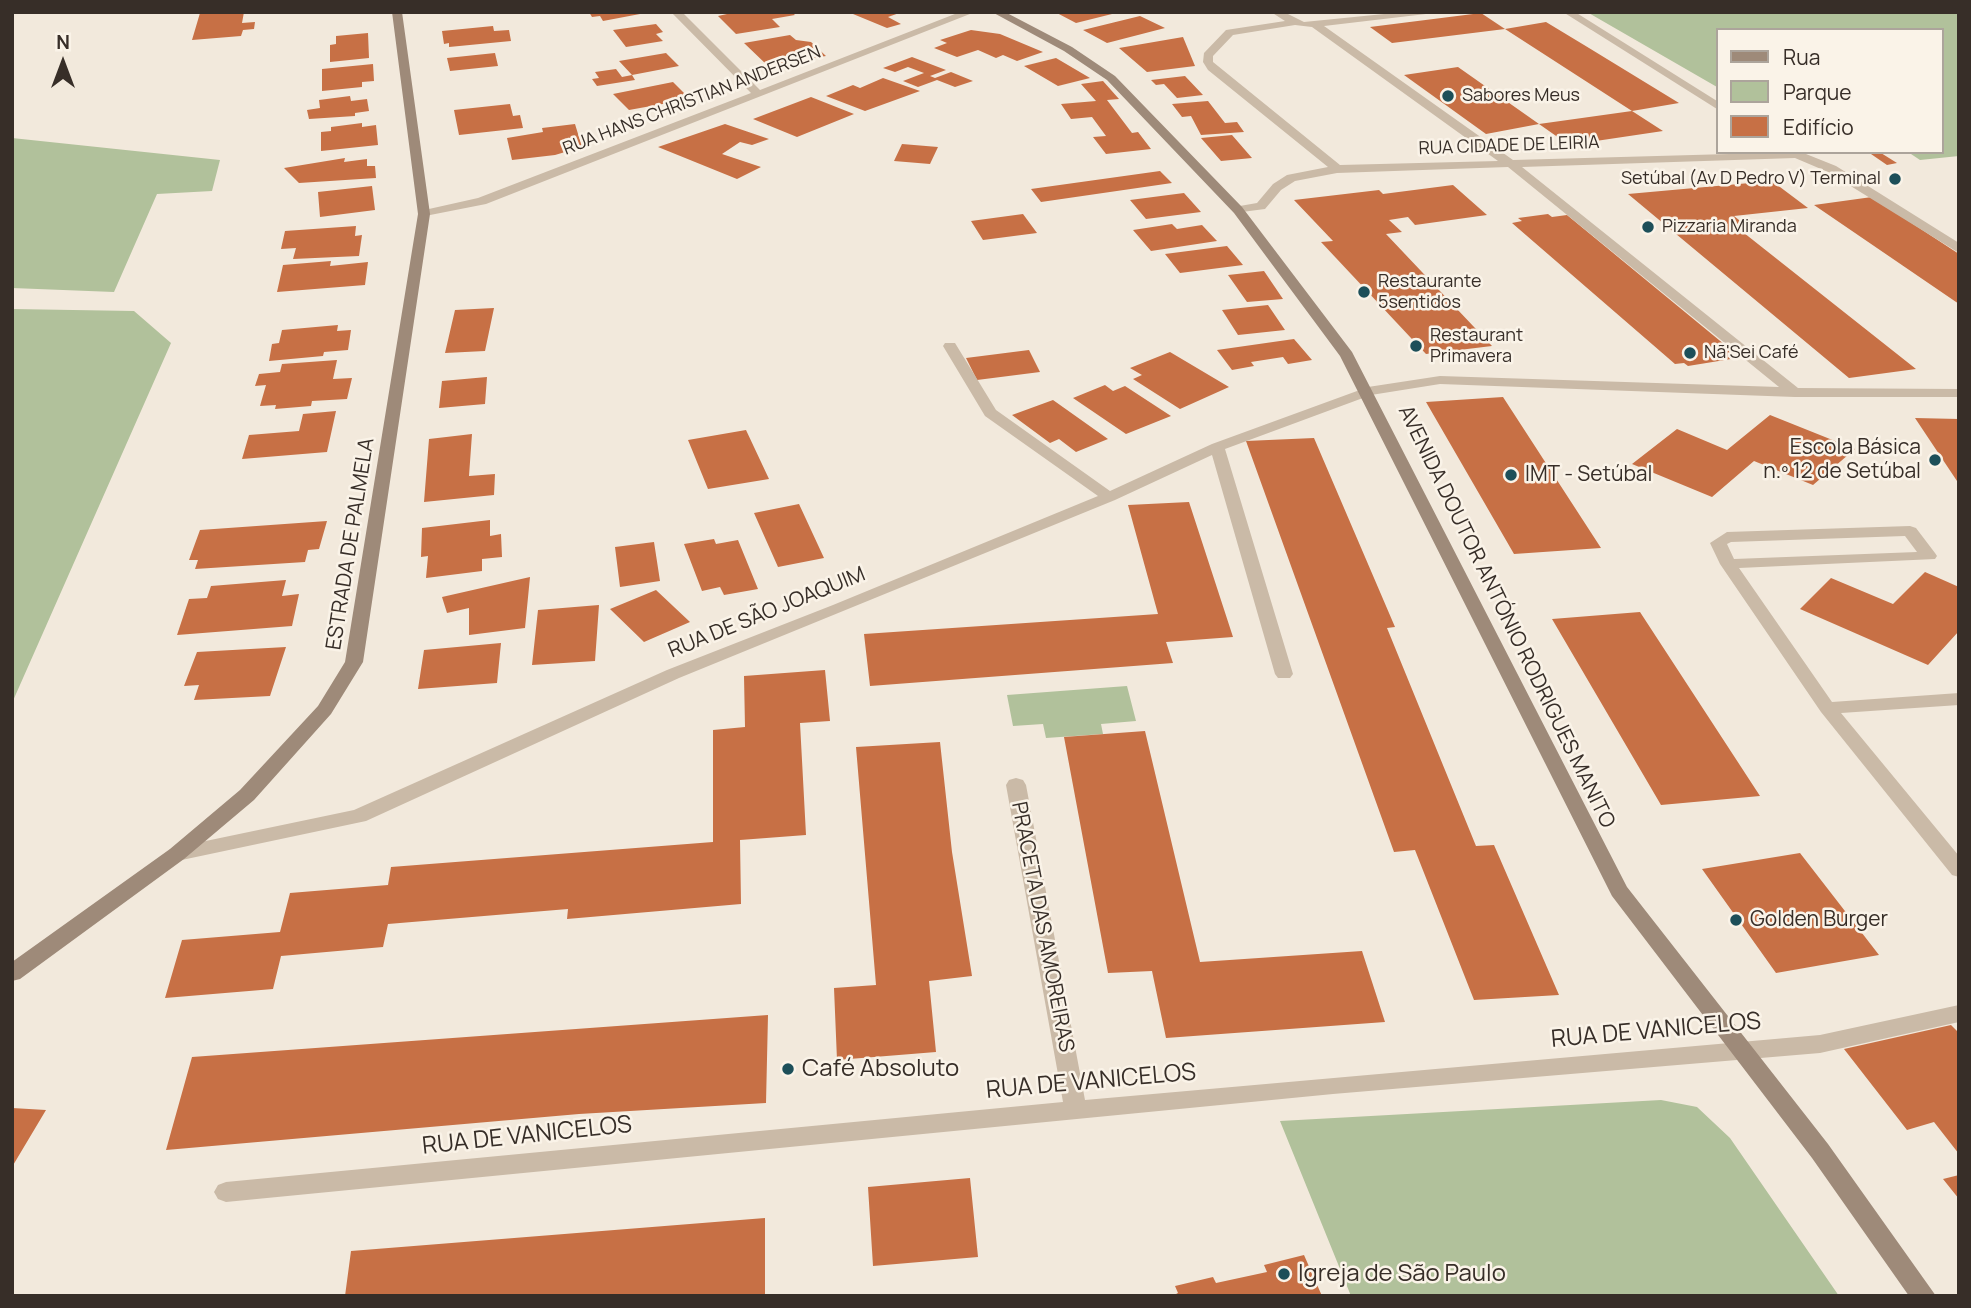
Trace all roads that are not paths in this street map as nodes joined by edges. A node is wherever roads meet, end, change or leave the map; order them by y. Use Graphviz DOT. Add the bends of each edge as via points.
graph roads {
  1 [pos="397,12"];
  2 [pos="676,12"];
  3 [pos="970,12"];
  4 [pos="997,12"];
  5 [pos="1276,12"];
  6 [pos="1438,12"];
  7 [pos="1568,12"];
  8 [pos="1304,23"];
  9 [pos="758,94"];
  10 [pos="1716,106"];
  11 [pos="1792,154"];
  12 [pos="1511,164"];
  13 [pos="1336,169"];
  14 [pos="1238,210"];
  15 [pos="424,214"];
  16 [pos="1959,248"];
  17 [pos="950,346"];
  18 [pos="1368,391"];
  19 [pos="1795,393"];
  20 [pos="1959,393"];
  21 [pos="1217,447"];
  22 [pos="1109,497"];
  23 [pos="1728,564"];
  24 [pos="1284,674"];
  25 [pos="1959,699"];
  26 [pos="1827,708"];
  27 [pos="1016,785"];
  28 [pos="177,854"];
  29 [pos="1959,870"];
  30 [pos="12,974"];
  31 [pos="1959,1013"];
  32 [pos="1740,1050"];
  33 [pos="1076,1110"];
  34 [pos="226,1192"];
  35 [pos="1924,1296"];
  1 -- 15 [label="street, ESTRADA DE PALMELA"];
  2 -- 9 [label="street"];
  3 -- 9 [label="street, RUA HANS CHRISTIAN ANDERSEN"];
  4 -- 14 [label="street, AVENIDA DOUTOR ANTÓNIO RODRIGUES MANITO" via="1068,49 1111,78"];
  5 -- 8 [label="street"];
  6 -- 8 [label="street"];
  7 -- 10 [label="street"];
  8 -- 12 [label="street"];
  8 -- 13 [label="street" via="1230,32 1208,55 1208,62"];
  9 -- 15 [label="street, RUA HANS CHRISTIAN ANDERSEN" via="482,201"];
  11 -- 12 [label="street, RUA CIDADE DE LEIRIA"];
  11 -- 16 [label="street" via="1832,169"];
  12 -- 13 [label="street, RUA CIDADE DE LEIRIA"];
  12 -- 19 [label="street"];
  13 -- 14 [label="street, RUA CIDADE DE LEIRIA" via="1291,178 1261,206"];
  14 -- 18 [label="street, AVENIDA DOUTOR ANTÓNIO RODRIGUES MANITO" via="1347,355"];
  15 -- 28 [label="street, ESTRADA DE PALMELA" via="354,662 325,710 256,785"];
  17 -- 22 [label="street" via="990,413"];
  18 -- 19 [label="street, RUA DE SÃO JOAQUIM" via="1440,380"];
  18 -- 21 [label="street, RUA DE SÃO JOAQUIM"];
  18 -- 32 [label="street, AVENIDA DOUTOR ANTÓNIO RODRIGUES MANITO" via="1604,867"];
  19 -- 20 [label="street, RUA DE SÃO JOAQUIM"];
  21 -- 22 [label="street, RUA DE SÃO JOAQUIM"];
  21 -- 24 [label="street"];
  22 -- 28 [label="street, RUA DE SÃO JOAQUIM" via="673,674 359,816"];
  23 -- 23 [label="street" via="1717,543 1722,538 1910,531 1929,556"];
  23 -- 26 [label="street"];
  25 -- 26 [label="street"];
  26 -- 29 [label="street"];
  27 -- 33 [label="street, PRACETA DAS AMOREIRAS"];
  28 -- 30 [label="street, ESTRADA DE PALMELA"];
  31 -- 32 [label="street, RUA DE VANICELOS" via="1820,1044"];
  32 -- 33 [label="street, RUA DE VANICELOS"];
  32 -- 35 [label="street, AVENIDA DOUTOR ANTÓNIO RODRIGUES MANITO" via="1820,1151"];
  33 -- 34 [label="street, RUA DE VANICELOS"];
}
